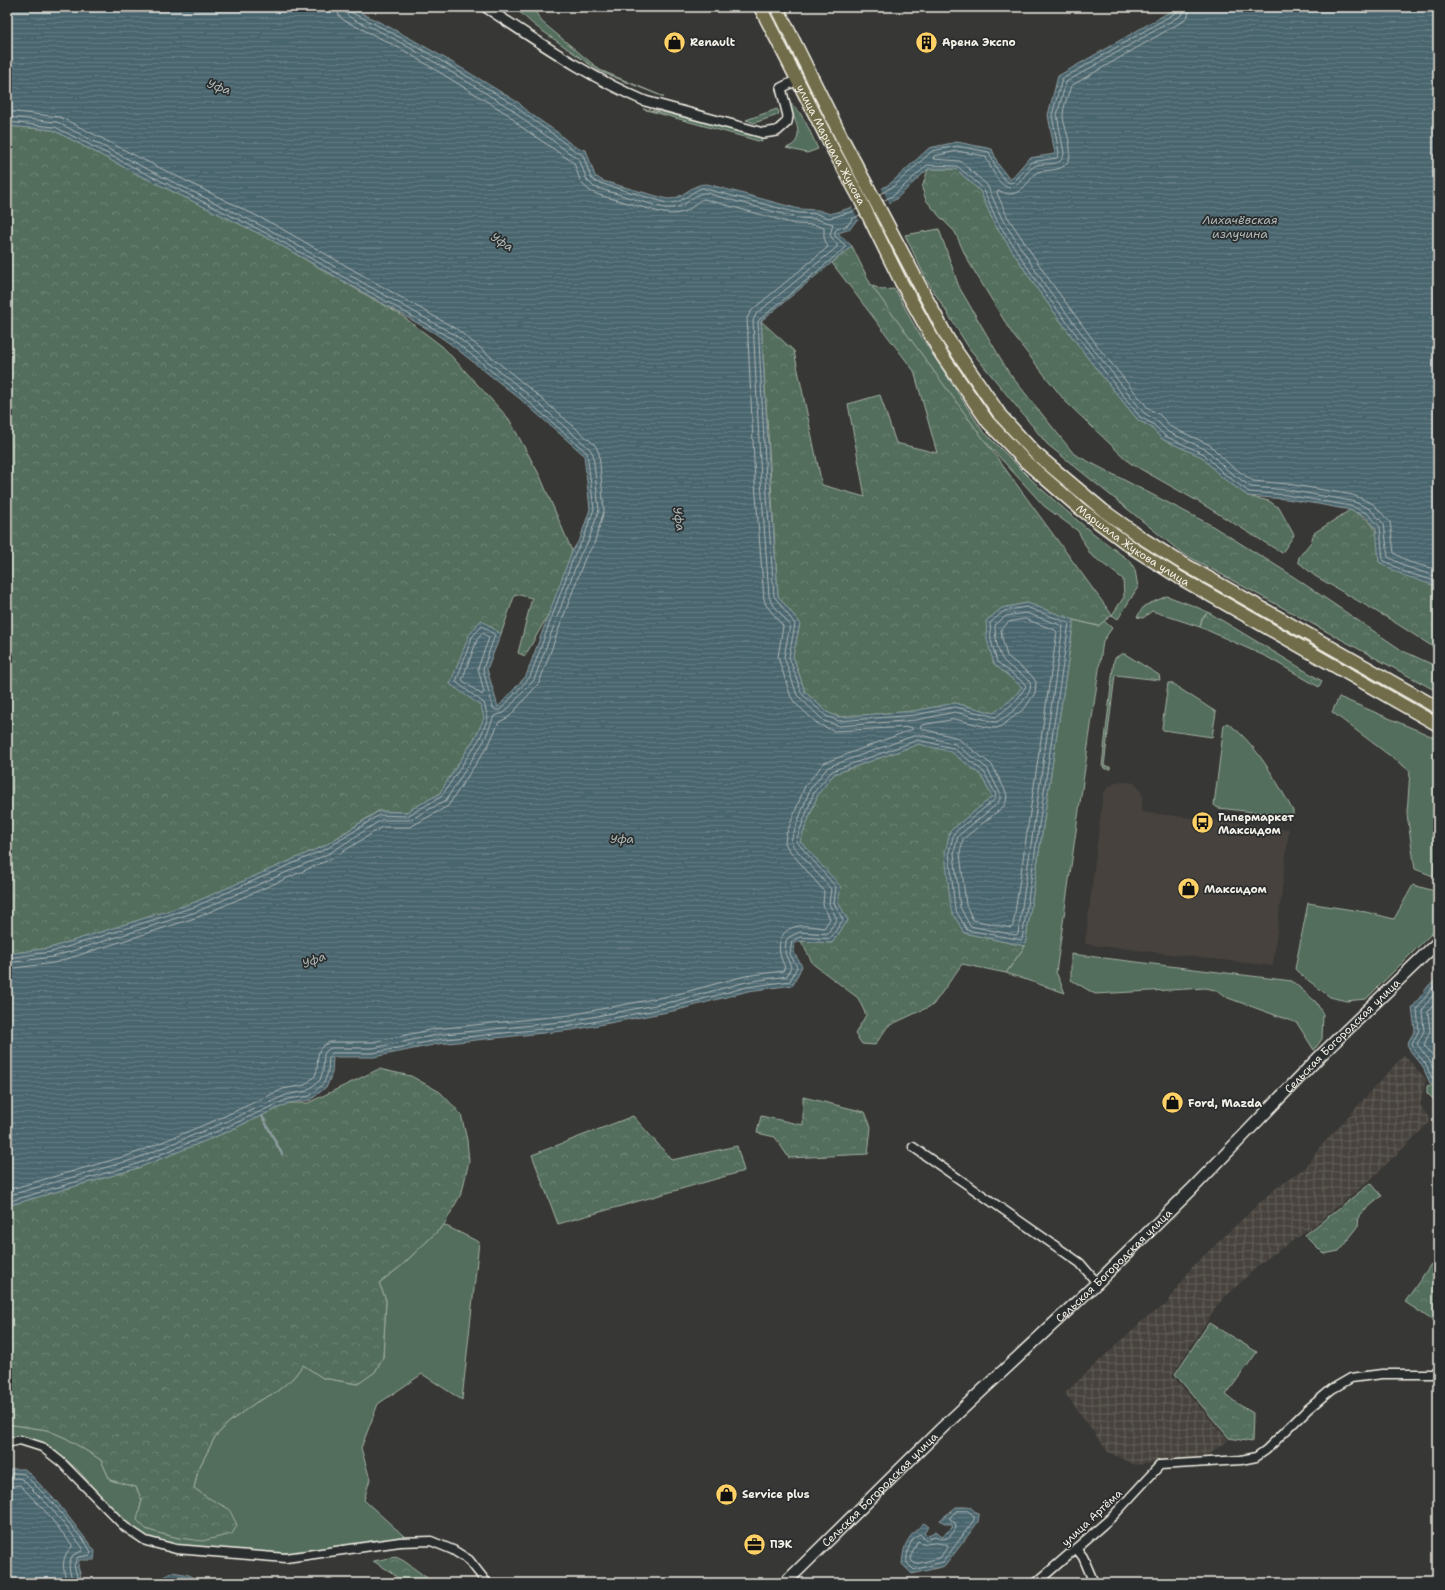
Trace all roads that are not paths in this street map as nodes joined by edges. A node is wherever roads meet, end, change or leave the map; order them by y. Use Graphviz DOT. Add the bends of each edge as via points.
graph roads {
  1 [pos="485,7"];
  2 [pos="760,7"];
  3 [pos="776,7"];
  4 [pos="797,80"];
  5 [pos="915,278"];
  6 [pos="901,282"];
  7 [pos="1438,708"];
  8 [pos="1424,718"];
  9 [pos="1438,726"];
  10 [pos="1438,730"];
  11 [pos="1438,942"];
  12 [pos="913,1147"];
  13 [pos="1097,1283"];
  14 [pos="1438,1372"];
  15 [pos="7,1443"];
  16 [pos="1076,1548"];
  17 [pos="487,1583"];
  18 [pos="785,1583"];
  19 [pos="1036,1583"];
  20 [pos="1094,1583"];
  1 -- 4 [label="street" via="583,69 627,93 645,101 763,133 776,131 787,122 788,116 781,88"];
  2 -- 4 [label="main road, улица Маршала Жукова"];
  3 -- 5 [label="main road, улица Маршала Жукова"];
  4 -- 6 [label="main road, улица Маршала Жукова" via="859,196"];
  5 -- 7 [label="main road, Маршала Жукова улица" via="948,339 1001,416 1035,453 1104,511 1177,560"];
  6 -- 8 [label="main road, Маршала Жукова улица" via="941,354 988,422 1026,462 1078,507 1134,549 1173,574"];
  8 -- 9 [label="main road, Маршала Жукова улица"];
  8 -- 10 [label="main road"];
  11 -- 13 [label="main road, Сельская Богородская улица" via="1322,1054"];
  12 -- 13 [label="street" via="1080,1263"];
  13 -- 18 [label="main road, Сельская Богородская улица" via="942,1428"];
  14 -- 16 [label="street, улица Артёма" via="1351,1378 1332,1389 1256,1457 1160,1465 1113,1516"];
  15 -- 17 [label="street" via="20,1440 42,1447 61,1462 125,1527 146,1541 176,1549 286,1558 400,1542 431,1541 454,1550 469,1560"];
  16 -- 19 [label="street, улица Артёма"];
  16 -- 20 [label="street" via="1083,1557"];
}
